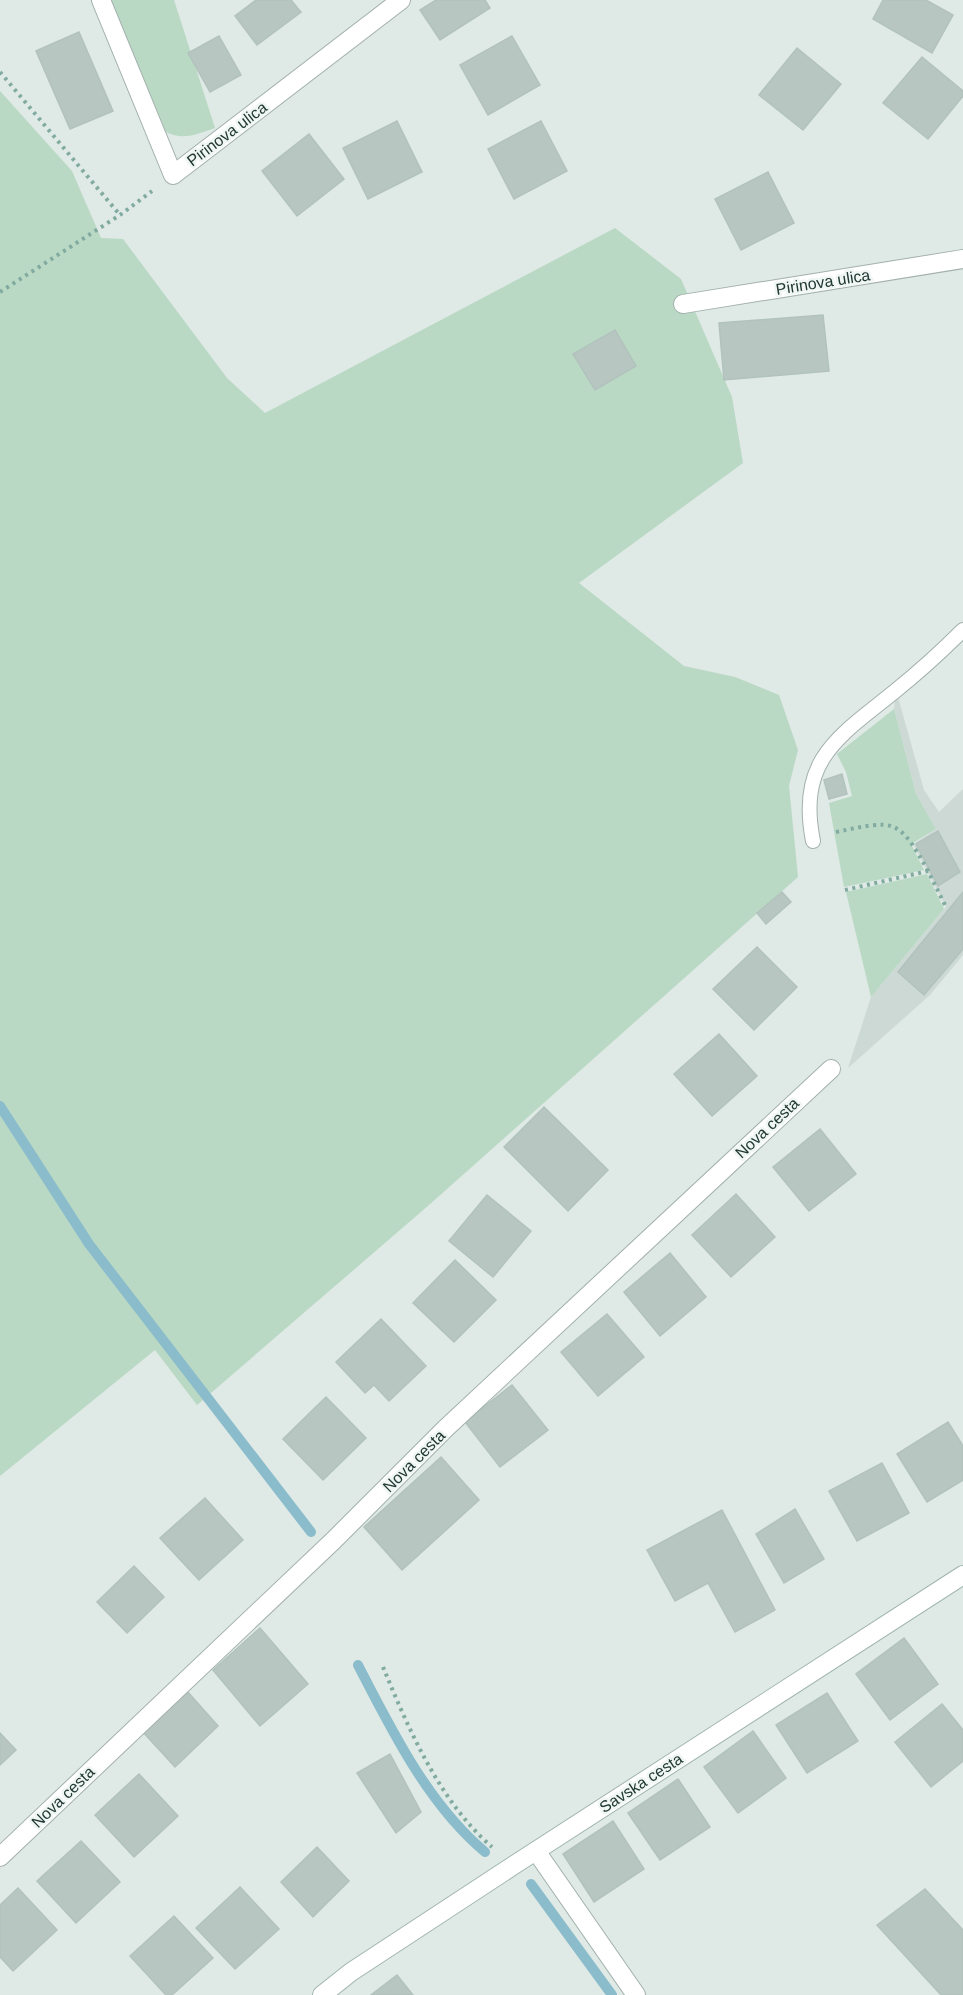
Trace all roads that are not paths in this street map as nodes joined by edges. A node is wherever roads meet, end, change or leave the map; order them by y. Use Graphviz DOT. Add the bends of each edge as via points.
graph roads {
  1 [pos="101,0"];
  2 [pos="400,0"];
  3 [pos="963,259"];
  4 [pos="684,304"];
  5 [pos="963,630"];
  6 [pos="813,841"];
  7 [pos="831,1069"];
  8 [pos="963,1575"];
  9 [pos="536,1851"];
  10 [pos="0,1857"];
  11 [pos="322,1995"];
  12 [pos="636,1995"];
  1 -- 2 [label="street, Pirinova ulica" via="173,175"];
  3 -- 4 [label="street, Pirinova ulica"];
  5 -- 6 [label="lane" via="932,662 843,733 825,753 811,784 807,812"];
  7 -- 10 [label="street, Nova cesta" via="446,1428 334,1540"];
  8 -- 9 [label="street, Savska cesta"];
  9 -- 11 [label="street, Savska cesta"];
  9 -- 12 [label="street"];
}
